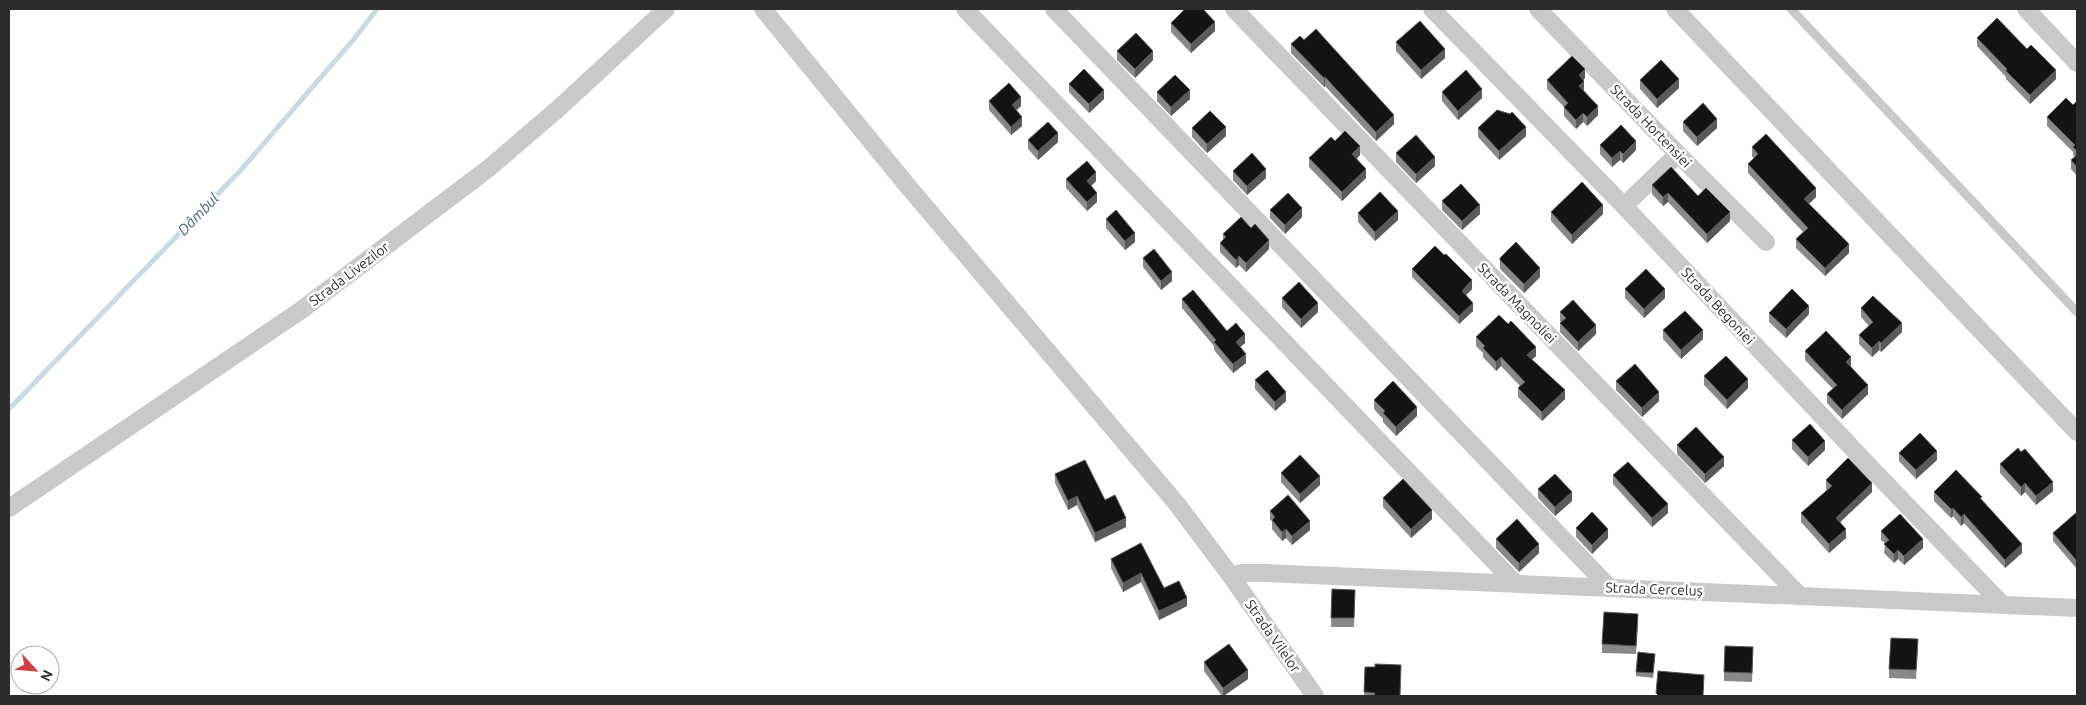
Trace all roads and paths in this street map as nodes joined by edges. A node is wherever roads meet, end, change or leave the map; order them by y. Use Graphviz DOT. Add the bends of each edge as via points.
graph roads {
  1 [pos="666,9"];
  2 [pos="763,9"];
  3 [pos="965,9"];
  4 [pos="1054,9"];
  5 [pos="1234,9"];
  6 [pos="1432,9"];
  7 [pos="1538,9"];
  8 [pos="1675,9"];
  9 [pos="1791,9"];
  10 [pos="2026,9"];
  11 [pos="2077,63"];
  12 [pos="1678,154"];
  13 [pos="1624,206"];
  14 [pos="1766,242"];
  15 [pos="2077,312"];
  16 [pos="2077,432"];
  17 [pos="9,508"];
  18 [pos="1231,576"];
  19 [pos="1516,584"];
  20 [pos="1609,587"];
  21 [pos="1800,596"];
  22 [pos="2002,604"];
  23 [pos="2077,608"];
  24 [pos="1315,696"];
  1 -- 17 [label="street, Strada Livezilor" via="559,108 465,186 300,310"];
  2 -- 18 [label="street, Strada Vilelor" via="906,184 1177,504"];
  3 -- 19 [label="street"];
  4 -- 20 [label="street"];
  5 -- 21 [label="street, Strada Magnoliei"];
  6 -- 13 [label="street, Strada Begoniei"];
  7 -- 12 [label="street, Strada Hortensiei"];
  8 -- 16 [label="street"];
  9 -- 15 [label="lane"];
  10 -- 11 [label="street"];
  12 -- 13 [label="street"];
  12 -- 14 [label="street, Strada Hortensiei"];
  13 -- 22 [label="street, Strada Begoniei"];
  18 -- 19 [label="street, Strada Cerceluș" via="1260,572"];
  18 -- 24 [label="street, Strada Vilelor"];
  19 -- 20 [label="street, Strada Cerceluș"];
  20 -- 21 [label="street, Strada Cerceluș"];
  21 -- 22 [label="street, Strada Cerceluș"];
  22 -- 23 [label="street, Strada Cerceluș"];
}
